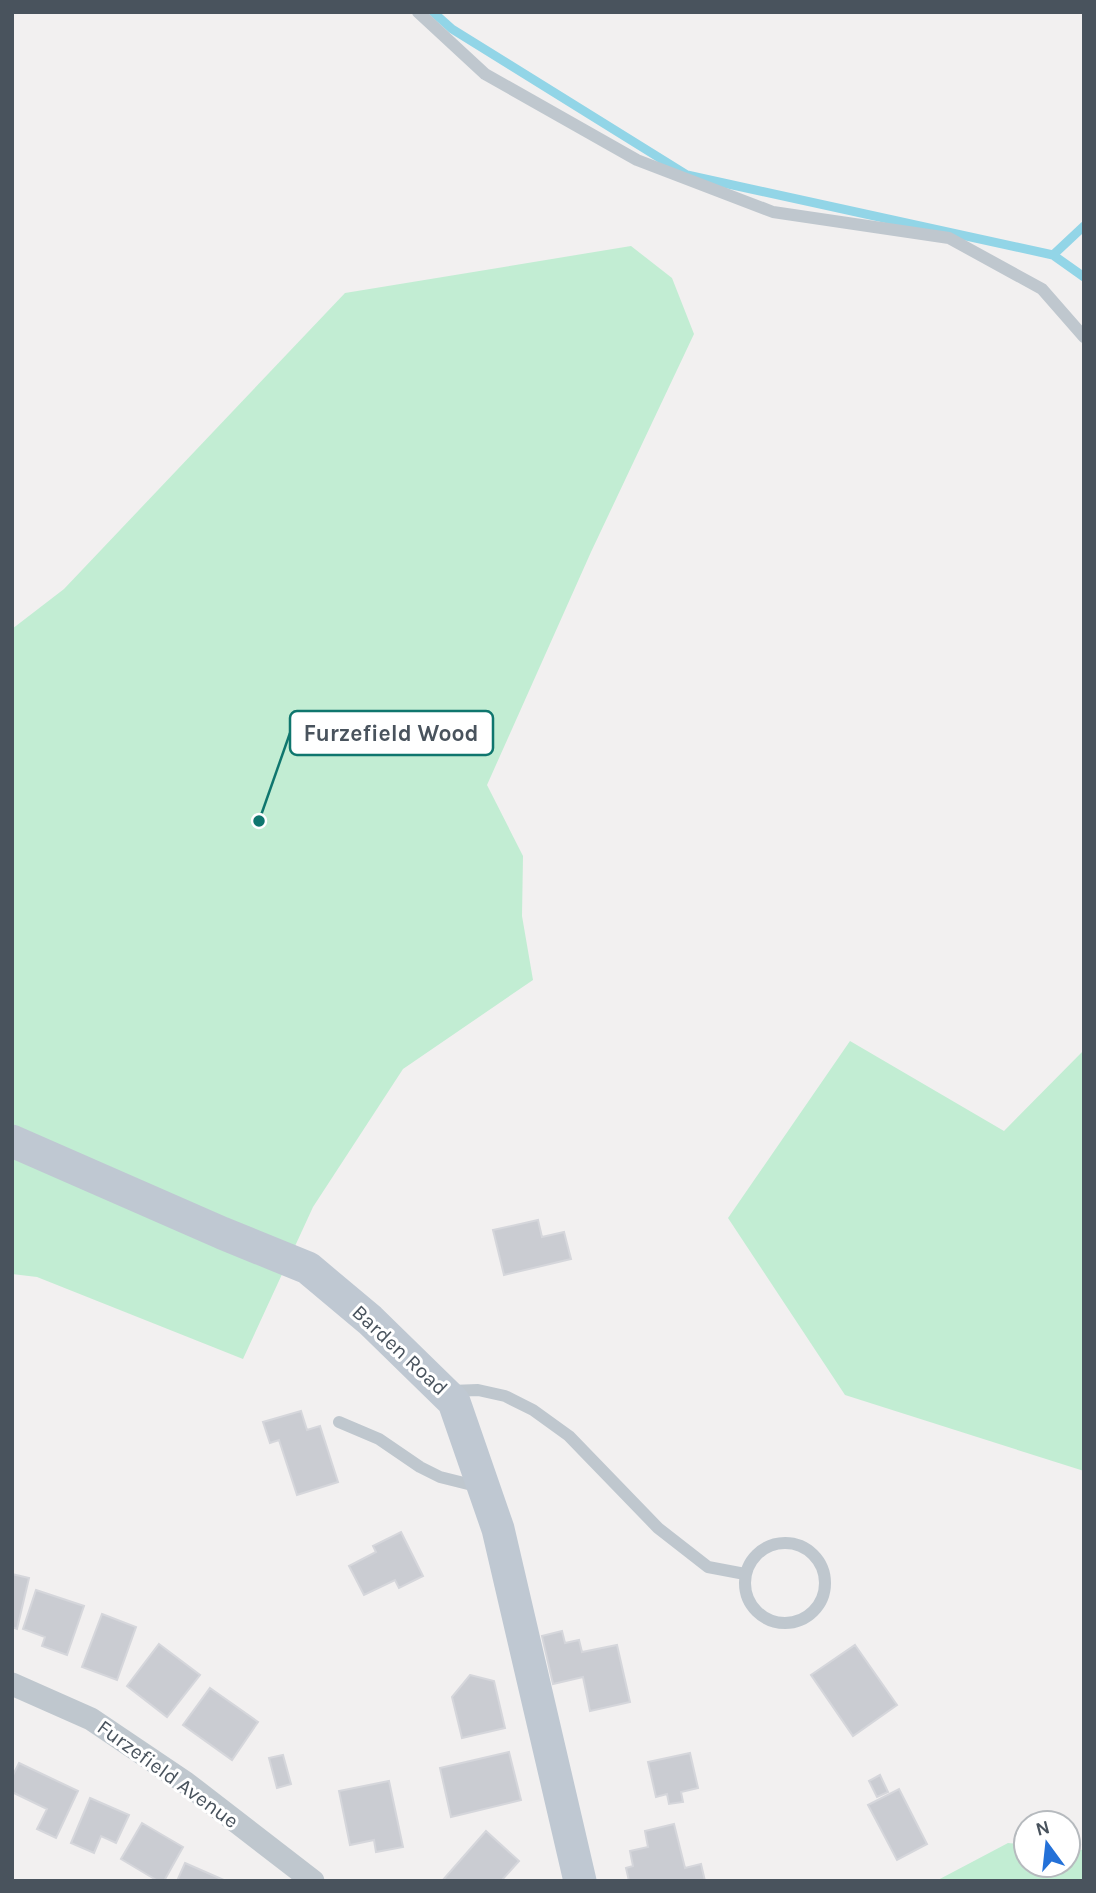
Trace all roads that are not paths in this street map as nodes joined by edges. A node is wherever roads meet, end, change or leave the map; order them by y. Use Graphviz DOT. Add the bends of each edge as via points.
graph roads {
  1 [pos="418,12"];
  2 [pos="1084,337"];
  3 [pos="12,1141"];
  4 [pos="443,1391"];
  5 [pos="339,1422"];
  6 [pos="482,1487"];
  7 [pos="745,1574"];
  8 [pos="12,1684"];
  9 [pos="313,1881"];
  10 [pos="580,1881"];
  1 -- 2 [label="lane" via="485,74 637,160 773,212 949,238 1042,289"];
  3 -- 4 [label="street, Barden Road" via="308,1268"];
  4 -- 6 [label="street, Barden Road" via="454,1402"];
  4 -- 7 [label="lane" via="478,1390 505,1396 533,1410 569,1436 675,1542 708,1567"];
  5 -- 6 [label="lane" via="379,1439 420,1468"];
  6 -- 10 [label="street, Barden Road" via="498,1530"];
  7 -- 7 [label="lane" via="750,1562 770,1545 796,1544 818,1558 824,1570 824,1596 806,1617 780,1623 757,1612 749,1601"];
  8 -- 9 [label="street, Furzefield Avenue" via="91,1718 186,1783"];
}
